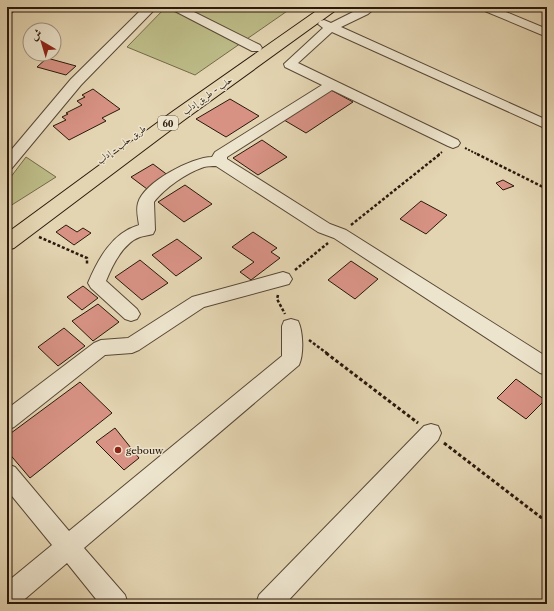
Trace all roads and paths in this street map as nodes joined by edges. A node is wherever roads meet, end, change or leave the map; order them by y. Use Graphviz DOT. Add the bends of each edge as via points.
graph roads {
  1 [pos="13,7"];
  2 [pos="150,7"];
  3 [pos="176,7"];
  4 [pos="331,7"];
  5 [pos="370,7"];
  6 [pos="484,7"];
  7 [pos="7,11"];
  8 [pos="314,13"];
  9 [pos="331,27"];
  10 [pos="547,33"];
  11 [pos="256,48"];
  12 [pos="332,84"];
  13 [pos="547,125"];
  14 [pos="453,143"];
  15 [pos="220,161"];
  16 [pos="7,165"];
  17 [pos="547,188"];
  18 [pos="7,226"];
  19 [pos="340,234"];
  20 [pos="34,235"];
  21 [pos="7,243"];
  22 [pos="284,280"];
  23 [pos="97,283"];
  24 [pos="131,314"];
  25 [pos="291,326"];
  26 [pos="547,367"];
  27 [pos="7,421"];
  28 [pos="431,433"];
  29 [pos="7,474"];
  30 [pos="547,522"];
  31 [pos="69,546"];
  32 [pos="7,598"];
  33 [pos="271,603"];
  34 [pos="116,604"];
  1 -- 7 [label="street"];
  2 -- 16 [label="street" via="76,82"];
  3 -- 11 [label="street"];
  4 -- 8 [label="highway, حلب - طريق إدلب / 60"];
  5 -- 9 [label="street"];
  6 -- 10 [label="street"];
  8 -- 9 [label="street"];
  8 -- 11 [label="highway, طريق حلب - إدلب / 60"];
  8 -- 21 [label="highway, حلب - طريق إدلب / 60"];
  9 -- 12 [label="street" via="290,64"];
  9 -- 13 [label="street"];
  11 -- 18 [label="highway, طريق حلب - إدلب / 60"];
  12 -- 14 [label="street"];
  12 -- 15 [label="street" via="220,155"];
  14 -- 17 [label="path"];
  14 -- 19 [label="path"];
  15 -- 19 [label="street" via="324,228"];
  15 -- 23 [label="street" via="203,162 184,171 146,200 147,230 139,229 122,242 102,269"];
  19 -- 22 [label="path"];
  19 -- 26 [label="street"];
  20 -- 23 [label="path" via="87,258 88,271"];
  22 -- 25 [label="path" via="277,299"];
  22 -- 27 [label="street" via="198,302 132,345 102,348"];
  23 -- 24 [label="street"];
  25 -- 28 [label="path"];
  25 -- 31 [label="street" via="292,359"];
  28 -- 30 [label="path"];
  28 -- 33 [label="street"];
  29 -- 31 [label="street"];
  31 -- 32 [label="street"];
  31 -- 34 [label="street"];
}
